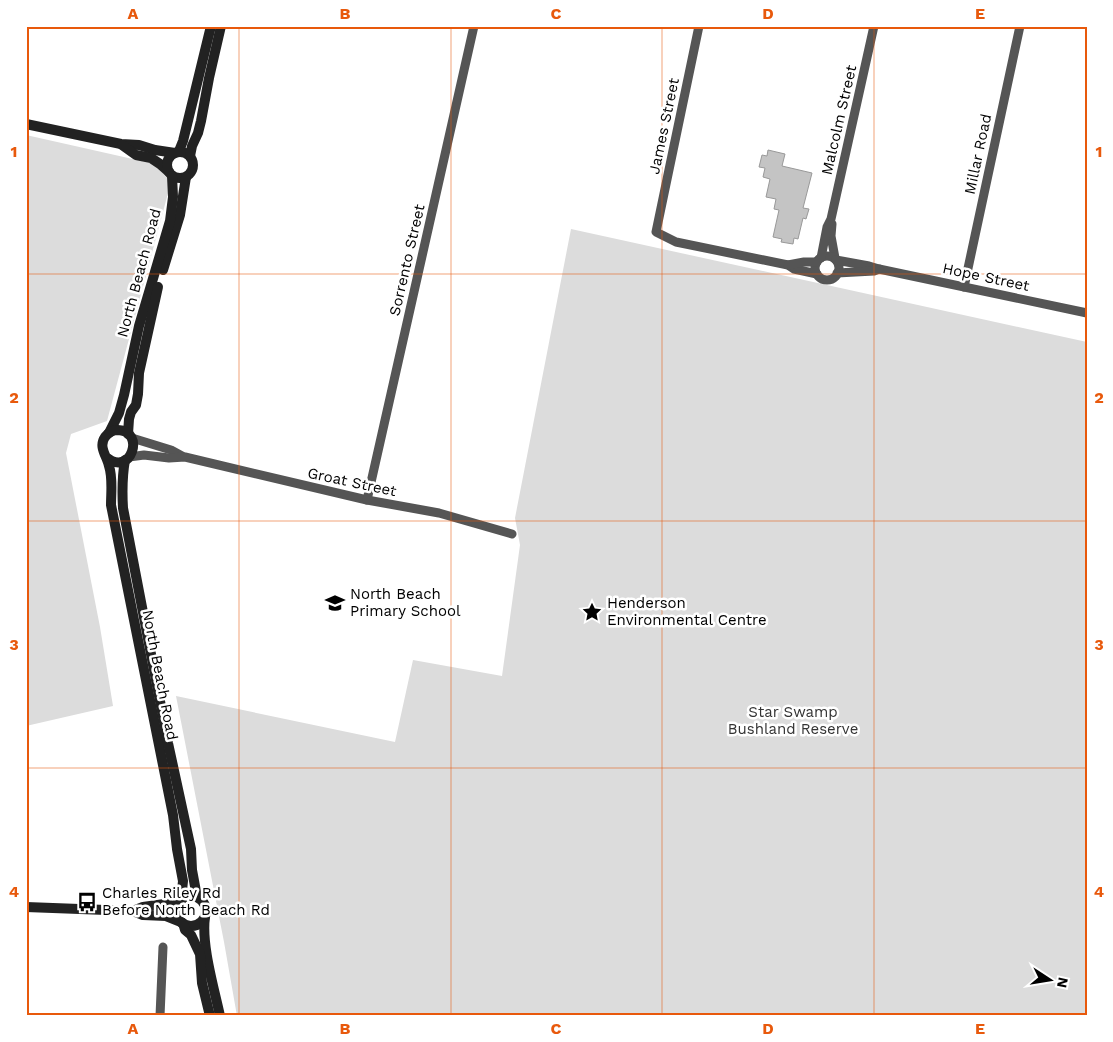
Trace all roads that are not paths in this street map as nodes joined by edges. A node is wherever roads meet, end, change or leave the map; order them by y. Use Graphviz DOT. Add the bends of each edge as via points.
graph roads {
  1 [pos="211,26"];
  2 [pos="221,26"];
  3 [pos="474,26"];
  4 [pos="699,26"];
  5 [pos="874,26"];
  6 [pos="1020,26"];
  7 [pos="26,124"];
  8 [pos="121,144"];
  9 [pos="177,152"];
  10 [pos="190,156"];
  11 [pos="171,175"];
  12 [pos="186,177"];
  13 [pos="831,219"];
  14 [pos="835,259"];
  15 [pos="819,260"];
  16 [pos="788,265"];
  17 [pos="879,269"];
  18 [pos="838,273"];
  19 [pos="817,274"];
  20 [pos="964,287"];
  21 [pos="1087,313"];
  22 [pos="109,433"];
  23 [pos="130,436"];
  24 [pos="106,457"];
  25 [pos="185,458"];
  26 [pos="127,459"];
  27 [pos="367,500"];
  28 [pos="512,534"];
  29 [pos="197,897"];
  30 [pos="180,901"];
  31 [pos="26,906"];
  32 [pos="133,911"];
  33 [pos="205,917"];
  34 [pos="182,923"];
  35 [pos="163,947"];
  36 [pos="160,1016"];
  37 [pos="210,1016"];
  38 [pos="220,1016"];
  1 -- 9 [label="main road" via="183,141"];
  2 -- 10 [label="main road" via="201,121"];
  3 -- 27 [label="street, Sorrento Street"];
  4 -- 16 [label="street, James Street" via="656,232 676,242"];
  5 -- 13 [label="street, Malcolm Street"];
  6 -- 20 [label="street, Millar Road"];
  7 -- 8 [label="main road"];
  8 -- 9 [label="main road"];
  8 -- 11 [label="main road" via="136,155 151,158"];
  9 -- 10 [label="main road"];
  9 -- 11 [label="main road" via="167,162"];
  10 -- 12 [label="main road" via="194,163"];
  11 -- 12 [label="main road"];
  11 -- 22 [label="main road, North Beach Road" via="170,221 139,326 119,414"];
  12 -- 23 [label="main road, North Beach Road" via="180,215 156,290 138,373 136,405 129,419"];
  13 -- 14 [label="street, Malcolm Street"];
  13 -- 15 [label="street, Malcolm Street"];
  14 -- 15 [label="street" via="829,256"];
  14 -- 17 [label="street, Hope Street"];
  14 -- 18 [label="street"];
  15 -- 16 [label="street"];
  15 -- 19 [label="street"];
  16 -- 19 [label="street"];
  17 -- 18 [label="street, Hope Street" via="874,272"];
  17 -- 20 [label="street, Hope Street"];
  18 -- 19 [label="street" via="828,279"];
  20 -- 21 [label="street, Hope Street"];
  22 -- 23 [label="main road" via="119,430"];
  22 -- 24 [label="main road, North Beach Road" via="102,444"];
  23 -- 25 [label="street, Groat Street"];
  23 -- 26 [label="main road, North Beach Road" via="134,448"];
  24 -- 26 [label="main road" via="117,462"];
  24 -- 30 [label="main road, North Beach Road" via="111,476 111,505 173,815 183,881"];
  25 -- 26 [label="street, Groat Street" via="144,455"];
  25 -- 27 [label="street, Groat Street"];
  26 -- 29 [label="main road, North Beach Road" via="122,472 123,508 191,848"];
  27 -- 28 [label="street, Groat Street" via="439,513"];
  29 -- 30 [label="main road" via="188,896"];
  29 -- 33 [label="main road, North Beach Road" via="206,907"];
  30 -- 32 [label="main road"];
  30 -- 34 [label="main road, North Beach Road" via="176,912"];
  31 -- 32 [label="main road"];
  32 -- 34 [label="main road" via="166,916"];
  33 -- 34 [label="main road" via="193,926"];
  33 -- 38 [label="main road, North Beach Road" via="208,958"];
  34 -- 37 [label="main road, North Beach Road" via="200,954"];
  35 -- 36 [label="street"];
}
